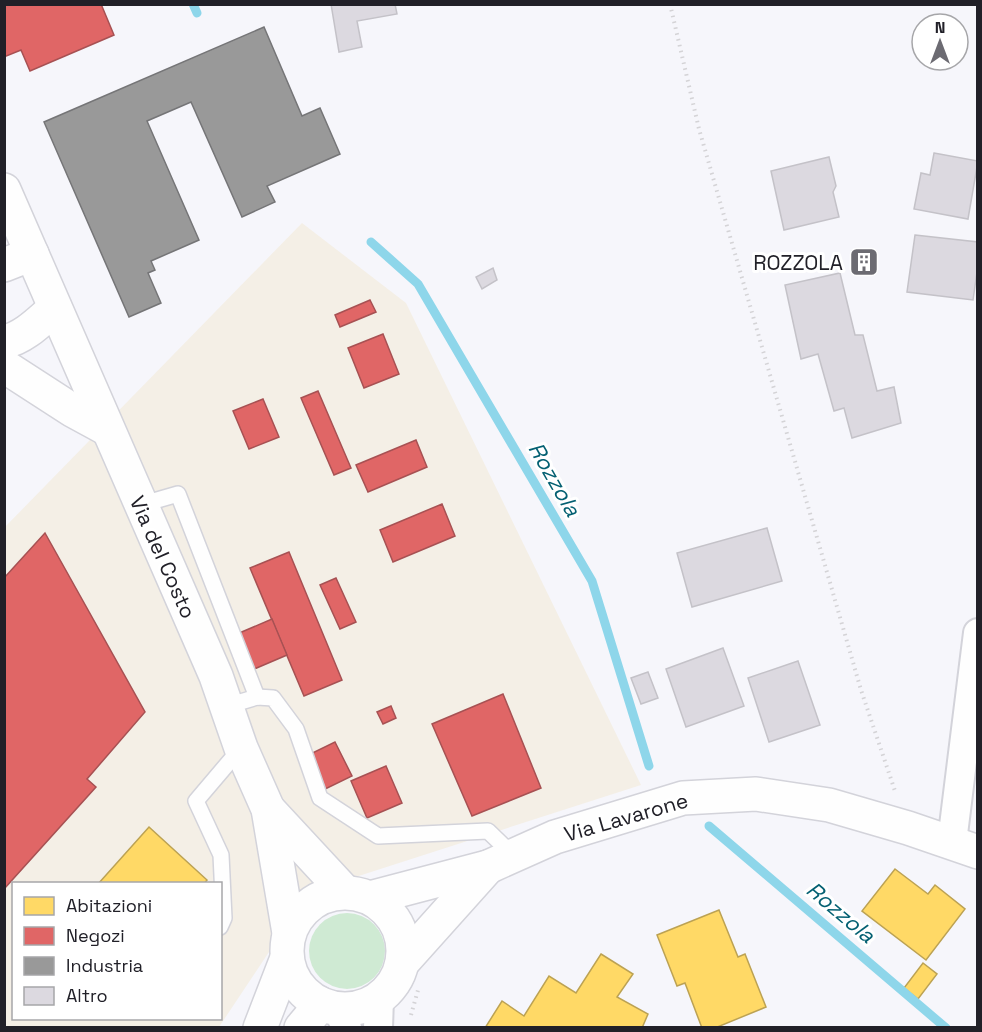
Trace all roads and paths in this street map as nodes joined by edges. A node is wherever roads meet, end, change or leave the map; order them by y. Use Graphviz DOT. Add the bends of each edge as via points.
graph roads {
  1 [pos="670,4"];
  2 [pos="4,190"];
  3 [pos="18,259"];
  4 [pos="55,308"];
  5 [pos="4,342"];
  6 [pos="4,366"];
  7 [pos="107,429"];
  8 [pos="140,505"];
  9 [pos="978,633"];
  10 [pos="258,697"];
  11 [pos="226,706"];
  12 [pos="241,748"];
  13 [pos="268,809"];
  14 [pos="908,828"];
  15 [pos="965,847"];
  16 [pos="501,862"];
  17 [pos="358,895"];
  18 [pos="222,922"];
  19 [pos="288,946"];
  20 [pos="411,975"];
  21 [pos="379,1013"];
  22 [pos="327,1017"];
  23 [pos="410,1018"];
  24 [pos="260,1028"];
  1 -- 14 [label="path" via="699,129 841,621"];
  2 -- 3 [label="main road, Via del Costo"];
  3 -- 4 [label="main road, Via del Costo"];
  4 -- 5 [label="main road" via="29,330"];
  4 -- 7 [label="main road, Via del Costo"];
  6 -- 7 [label="main road"];
  7 -- 8 [label="main road, Via del Costo"];
  8 -- 10 [label="lane" via="177,494"];
  8 -- 11 [label="main road, Via del Costo"];
  9 -- 15 [label="street"];
  10 -- 11 [label="lane"];
  10 -- 16 [label="lane" via="273,698 296,729 320,798 378,836 488,831"];
  11 -- 12 [label="main road, Via del Costo"];
  12 -- 13 [label="main road, Via del Costo"];
  12 -- 18 [label="lane" via="196,801 221,855"];
  13 -- 17 [label="main road"];
  13 -- 19 [label="main road, Via del Costo"];
  14 -- 15 [label="main road, Via Lavarone"];
  14 -- 16 [label="main road, Via Lavarone" via="829,805 756,794 683,798 555,837"];
  16 -- 17 [label="main road, Via Lavarone"];
  16 -- 20 [label="main road, Via Lavarone"];
  17 -- 19 [label="main road" via="327,895 310,904 297,916"];
  17 -- 20 [label="main road" via="386,909 398,925"];
  19 -- 22 [label="main road" via="289,968 297,985"];
  19 -- 24 [label="main road"];
  20 -- 21 [label="main road" via="394,983"];
  20 -- 23 [label="path"];
  21 -- 22 [label="main road" via="359,1008"];
}
